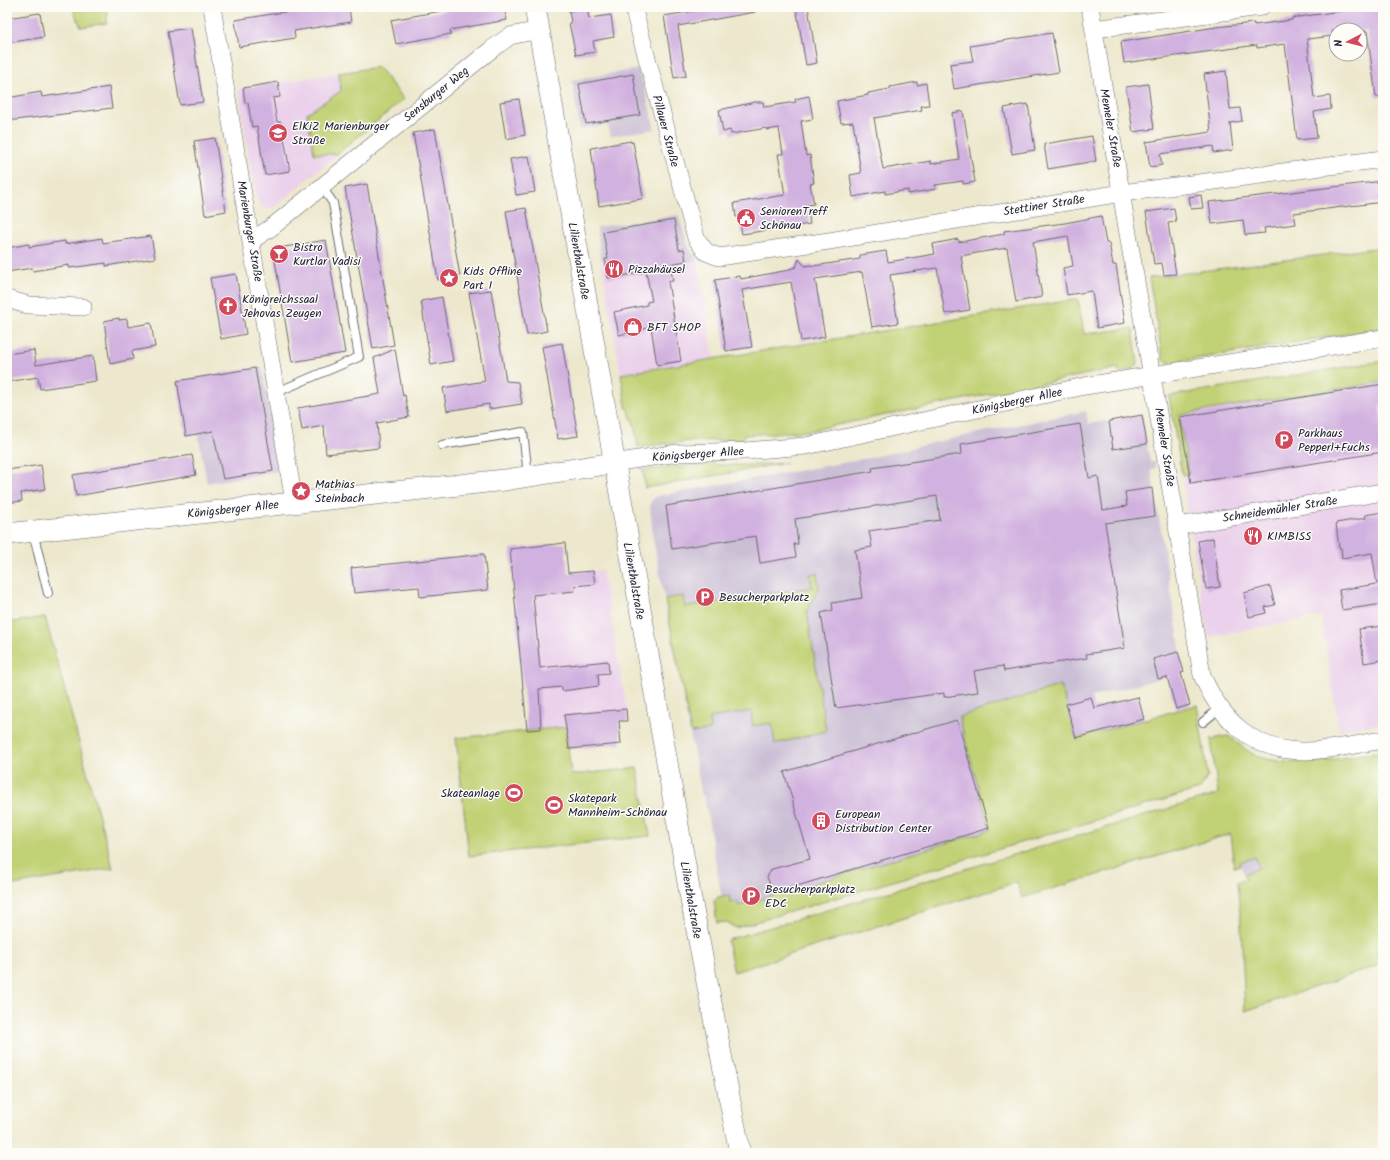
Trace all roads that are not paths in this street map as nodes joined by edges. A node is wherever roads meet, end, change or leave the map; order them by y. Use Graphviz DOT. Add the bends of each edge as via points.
graph roads {
  1 [pos="212,7"];
  2 [pos="535,7"];
  3 [pos="633,7"];
  4 [pos="1090,7"];
  5 [pos="1261,7"];
  6 [pos="539,30"];
  7 [pos="1094,30"];
  8 [pos="1383,159"];
  9 [pos="322,187"];
  10 [pos="1122,193"];
  11 [pos="252,241"];
  12 [pos="706,252"];
  13 [pos="7,299"];
  14 [pos="83,307"];
  15 [pos="1383,338"];
  16 [pos="1153,374"];
  17 [pos="276,392"];
  18 [pos="442,445"];
  19 [pos="613,463"];
  20 [pos="528,476"];
  21 [pos="1383,492"];
  22 [pos="294,502"];
  23 [pos="1178,526"];
  24 [pos="33,531"];
  25 [pos="7,534"];
  26 [pos="48,593"];
  27 [pos="1219,709"];
  28 [pos="1203,722"];
  29 [pos="1383,740"];
  30 [pos="740,1153"];
  1 -- 11 [label="street, Marienburger Straße"];
  2 -- 6 [label="street, Lilienthalstraße"];
  3 -- 12 [label="street, Pillauer Straße" via="696,238"];
  4 -- 7 [label="street, Memeler Straße"];
  5 -- 7 [label="street"];
  6 -- 9 [label="street, Sensburger Weg" via="510,36 504,40"];
  6 -- 19 [label="street, Lilienthalstraße"];
  7 -- 10 [label="street, Memeler Straße"];
  8 -- 10 [label="street, Stettiner Straße"];
  9 -- 11 [label="street, Sensburger Weg"];
  9 -- 17 [label="lane" via="333,203 359,357"];
  10 -- 12 [label="street, Stettiner Straße" via="735,256 719,256"];
  10 -- 16 [label="street, Memeler Straße"];
  11 -- 17 [label="street, Marienburger Straße"];
  13 -- 14 [label="street" via="28,305"];
  15 -- 16 [label="street, Königsberger Allee"];
  16 -- 19 [label="street, Königsberger Allee" via="1085,386 806,446 678,453"];
  16 -- 23 [label="street, Memeler Straße"];
  17 -- 22 [label="street, Marienburger Straße"];
  18 -- 20 [label="lane" via="524,432"];
  19 -- 20 [label="street, Königsberger Allee"];
  19 -- 30 [label="street, Lilienthalstraße" via="690,894"];
  20 -- 22 [label="street, Königsberger Allee"];
  21 -- 23 [label="street, Schneidemühler Straße"];
  22 -- 24 [label="street, Königsberger Allee"];
  23 -- 27 [label="street, Memeler Straße" via="1202,675"];
  24 -- 25 [label="street, Königsberger Allee"];
  24 -- 26 [label="lane"];
  27 -- 28 [label="lane"];
  27 -- 29 [label="street, Memeler Straße" via="1236,726 1256,740 1277,748 1302,751"];
}
